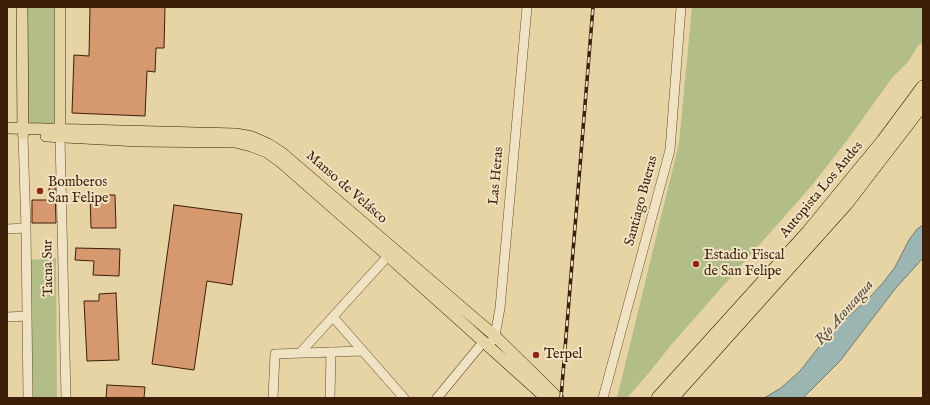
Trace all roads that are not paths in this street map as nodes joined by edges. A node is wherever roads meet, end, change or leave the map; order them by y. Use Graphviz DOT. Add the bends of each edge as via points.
graph roads {
  1 [pos="22,7"];
  2 [pos="60,7"];
  3 [pos="527,7"];
  4 [pos="681,7"];
  5 [pos="923,87"];
  6 [pos="923,104"];
  7 [pos="7,128"];
  8 [pos="23,132"];
  9 [pos="60,133"];
  10 [pos="7,135"];
  11 [pos="26,228"];
  12 [pos="7,229"];
  13 [pos="388,256"];
  14 [pos="26,316"];
  15 [pos="7,317"];
  16 [pos="333,317"];
  17 [pos="495,336"];
  18 [pos="487,343"];
  19 [pos="362,350"];
  20 [pos="331,352"];
  21 [pos="300,353"];
  22 [pos="664,397"];
  23 [pos="28,398"];
  24 [pos="66,398"];
  25 [pos="273,398"];
  26 [pos="330,398"];
  27 [pos="404,398"];
  28 [pos="437,398"];
  29 [pos="546,398"];
  30 [pos="558,398"];
  31 [pos="603,398"];
  1 -- 8 [label="main road"];
  2 -- 9 [label="main road"];
  3 -- 17 [label="street, Las Heras" via="500,308"];
  4 -- 31 [label="street, Santiago Bueras" via="670,150"];
  5 -- 22 [label="highway, Autopista Los Andes" via="883,141 809,231"];
  6 -- 22 [label="highway, Autopista Los Andes" via="846,204"];
  7 -- 8 [label="main road"];
  8 -- 9 [label="main road"];
  8 -- 10 [label="main road"];
  8 -- 11 [label="street"];
  9 -- 13 [label="main road, Manso de Velásco" via="139,141 235,142 259,149 282,163"];
  9 -- 17 [label="main road, Manso de Velásco" via="236,134 268,144 282,153"];
  9 -- 24 [label="street, Tacna Sur"];
  11 -- 12 [label="street"];
  11 -- 14 [label="street"];
  13 -- 16 [label="street"];
  13 -- 18 [label="main road, Manso de Velásco"];
  14 -- 15 [label="street"];
  14 -- 23 [label="street"];
  16 -- 19 [label="street"];
  16 -- 21 [label="street"];
  17 -- 18 [label="street, Las Heras"];
  17 -- 30 [label="main road, Manso de Velásco"];
  18 -- 28 [label="street, Las Heras"];
  18 -- 29 [label="main road, Manso de Velásco"];
  19 -- 20 [label="street"];
  19 -- 27 [label="street"];
  20 -- 21 [label="street"];
  20 -- 26 [label="street"];
  21 -- 25 [label="street" via="275,354"];
}
